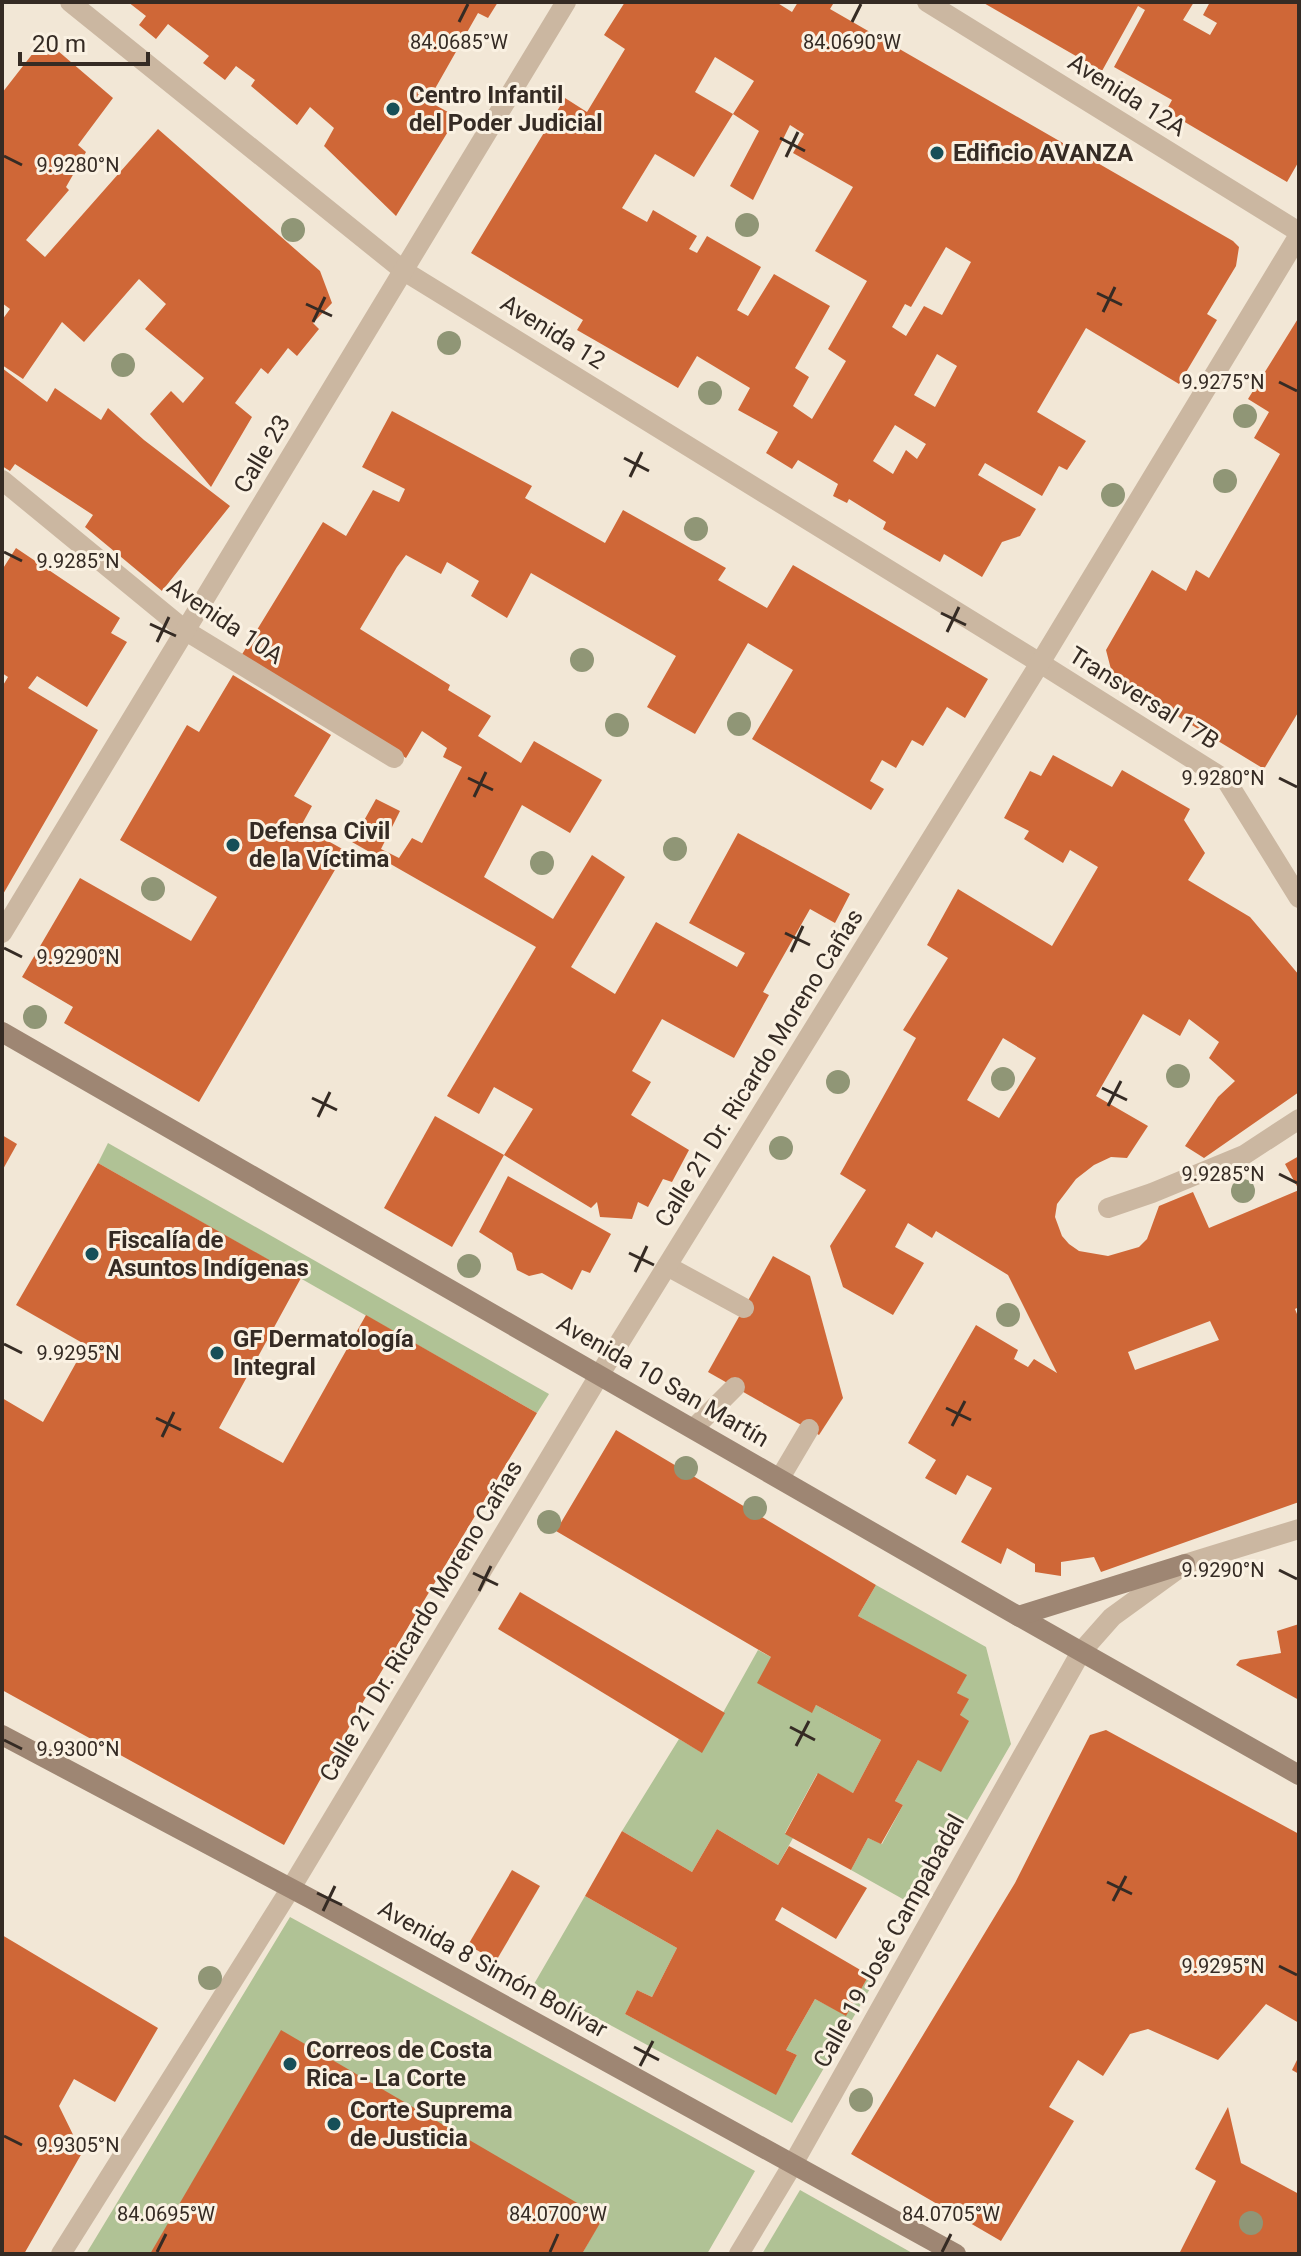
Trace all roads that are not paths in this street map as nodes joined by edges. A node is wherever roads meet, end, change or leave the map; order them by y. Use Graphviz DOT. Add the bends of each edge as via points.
graph roads {
  1 [pos="70,2"];
  2 [pos="566,2"];
  3 [pos="927,2"];
  4 [pos="1299,233"];
  5 [pos="404,271"];
  6 [pos="2,480"];
  7 [pos="186,631"];
  8 [pos="1040,663"];
  9 [pos="394,758"];
  10 [pos="1299,898"];
  11 [pos="2,933"];
  12 [pos="2,1032"];
  13 [pos="1299,1119"];
  14 [pos="1108,1208"];
  15 [pos="667,1266"];
  16 [pos="744,1308"];
  17 [pos="600,1374"];
  18 [pos="735,1387"];
  19 [pos="694,1428"];
  20 [pos="809,1429"];
  21 [pos="780,1478"];
  22 [pos="1299,1529"];
  23 [pos="1185,1564"];
  24 [pos="1018,1616"];
  25 [pos="1081,1652"];
  26 [pos="2,1735"];
  27 [pos="1299,1775"];
  28 [pos="291,1888"];
  29 [pos="793,2164"];
  30 [pos="61,2254"];
  31 [pos="739,2254"];
  32 [pos="956,2254"];
  1 -- 5 [label="street, Avenida 12"];
  2 -- 5 [label="street, Calle 23"];
  3 -- 4 [label="street, Avenida 12A"];
  4 -- 8 [label="street, Calle 21 Dr. Ricardo Moreno Cañas"];
  5 -- 7 [label="street, Calle 23"];
  5 -- 8 [label="street, Avenida 12"];
  6 -- 7 [label="street, Avenida 10A"];
  7 -- 9 [label="street, Avenida 10A"];
  7 -- 11 [label="street, Calle 23"];
  8 -- 10 [label="street, Transversal 17B" via="1226,780"];
  8 -- 15 [label="street, Calle 21 Dr. Ricardo Moreno Cañas"];
  12 -- 17 [label="street, Avenida 10 San Martín"];
  13 -- 14 [label="street" via="1244,1155"];
  15 -- 16 [label="street"];
  15 -- 17 [label="street, Calle 21 Dr. Ricardo Moreno Cañas"];
  17 -- 19 [label="street, Avenida 10 San Martín"];
  17 -- 28 [label="street, Calle 21 Dr. Ricardo Moreno Cañas"];
  18 -- 19 [label="street"];
  19 -- 21 [label="street, Avenida 10 San Martín"];
  20 -- 21 [label="street"];
  21 -- 24 [label="street, Avenida 10 San Martín"];
  22 -- 23 [label="street, Calle 19 José Campabadal"];
  23 -- 24 [label="street"];
  23 -- 25 [label="street, Calle 19 José Campabadal" via="1112,1617"];
  24 -- 25 [label="street, Avenida 10 San Martín"];
  25 -- 27 [label="street, Avenida 10 San Martín"];
  25 -- 29 [label="street, Calle 19 José Campabadal"];
  26 -- 28 [label="street, Avenida 8 Simón Bolívar"];
  28 -- 29 [label="street, Avenida 8 Simón Bolívar"];
  28 -- 30 [label="street, Calle 21 Dr. Ricardo Moreno Cañas"];
  29 -- 31 [label="street, Calle 19 José Campabadal"];
  29 -- 32 [label="street, Avenida 8 Simón Bolívar"];
}
